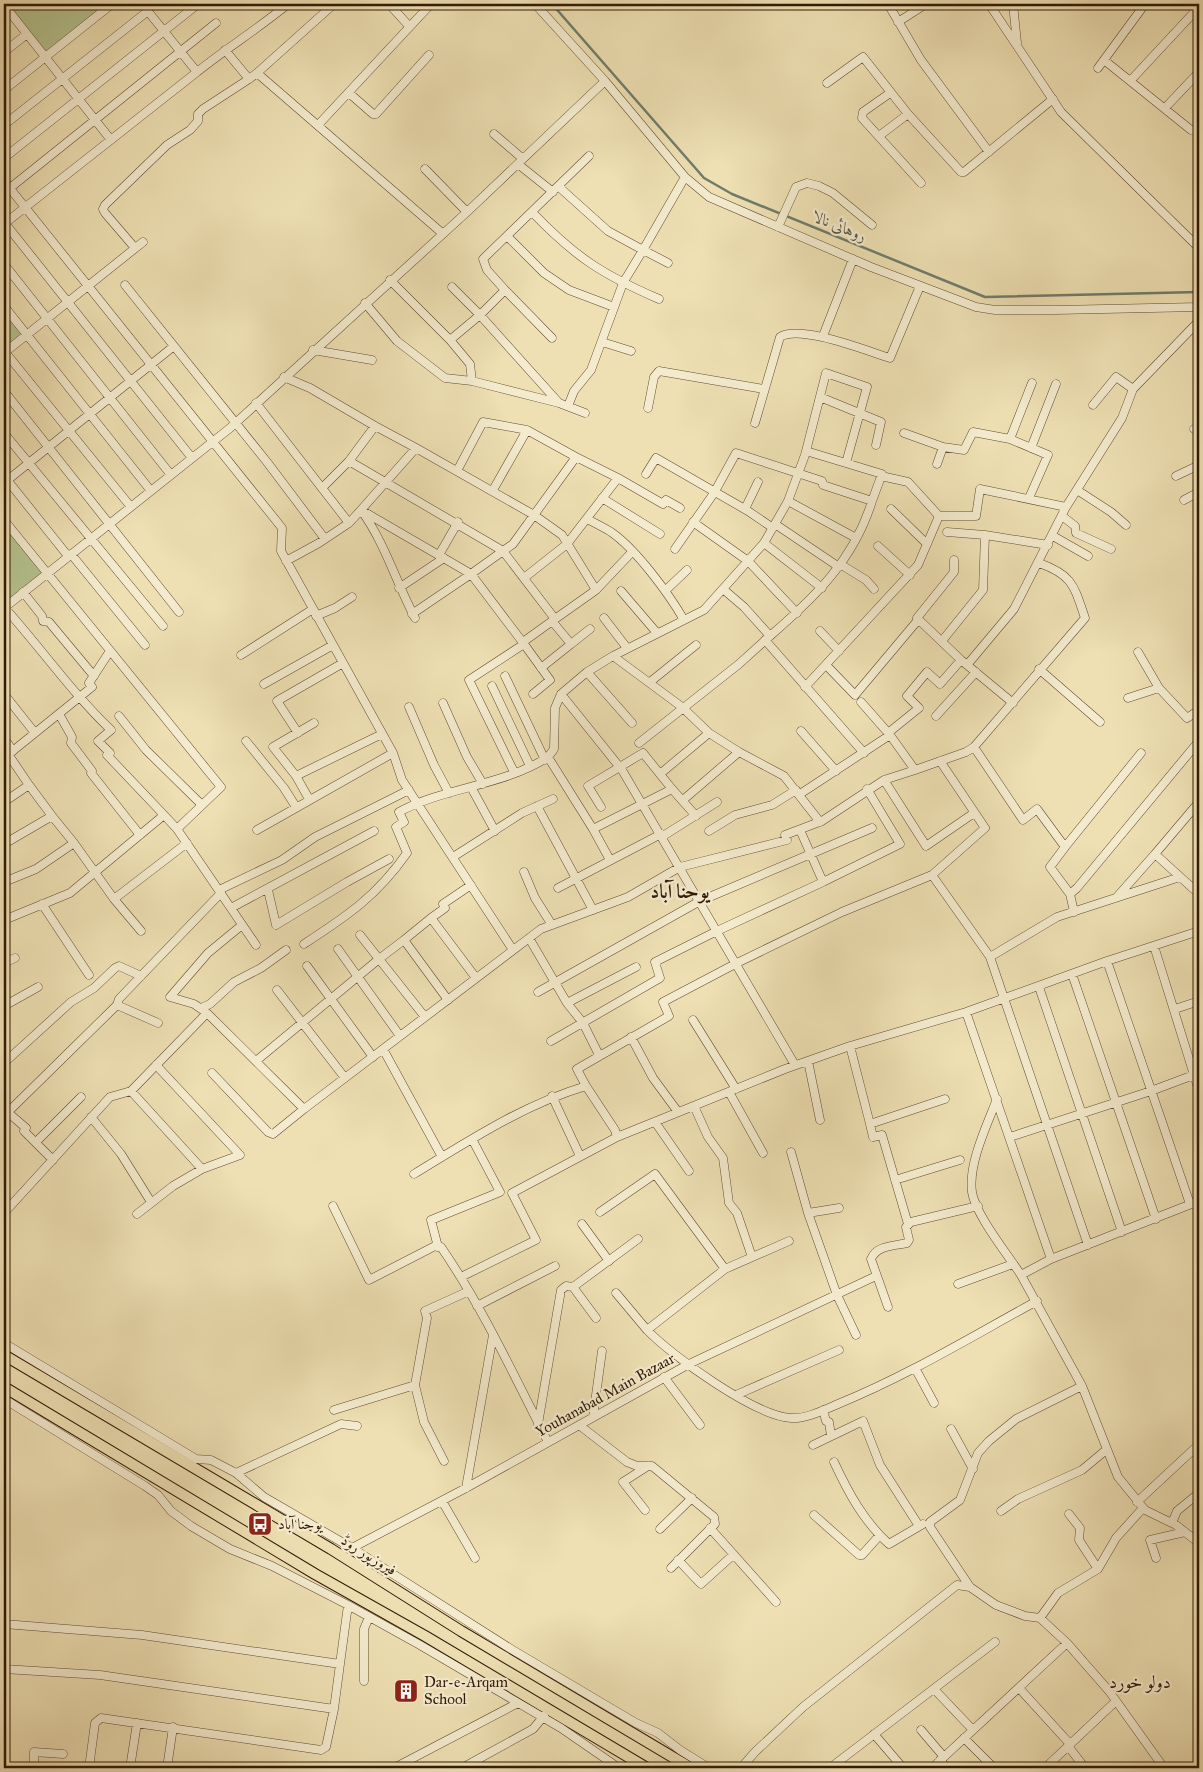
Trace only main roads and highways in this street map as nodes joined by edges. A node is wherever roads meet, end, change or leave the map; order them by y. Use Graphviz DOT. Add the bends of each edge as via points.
graph roads {
  1 [pos="4,1355"];
  2 [pos="4,1387"];
  3 [pos="647,1768"];
  4 [pos="691,1768"];
  1 -- 4 [label="main road, فیروزپور روڈ"];
  2 -- 3 [label="main road" via="423,1641 483,1676 549,1708"];
}
